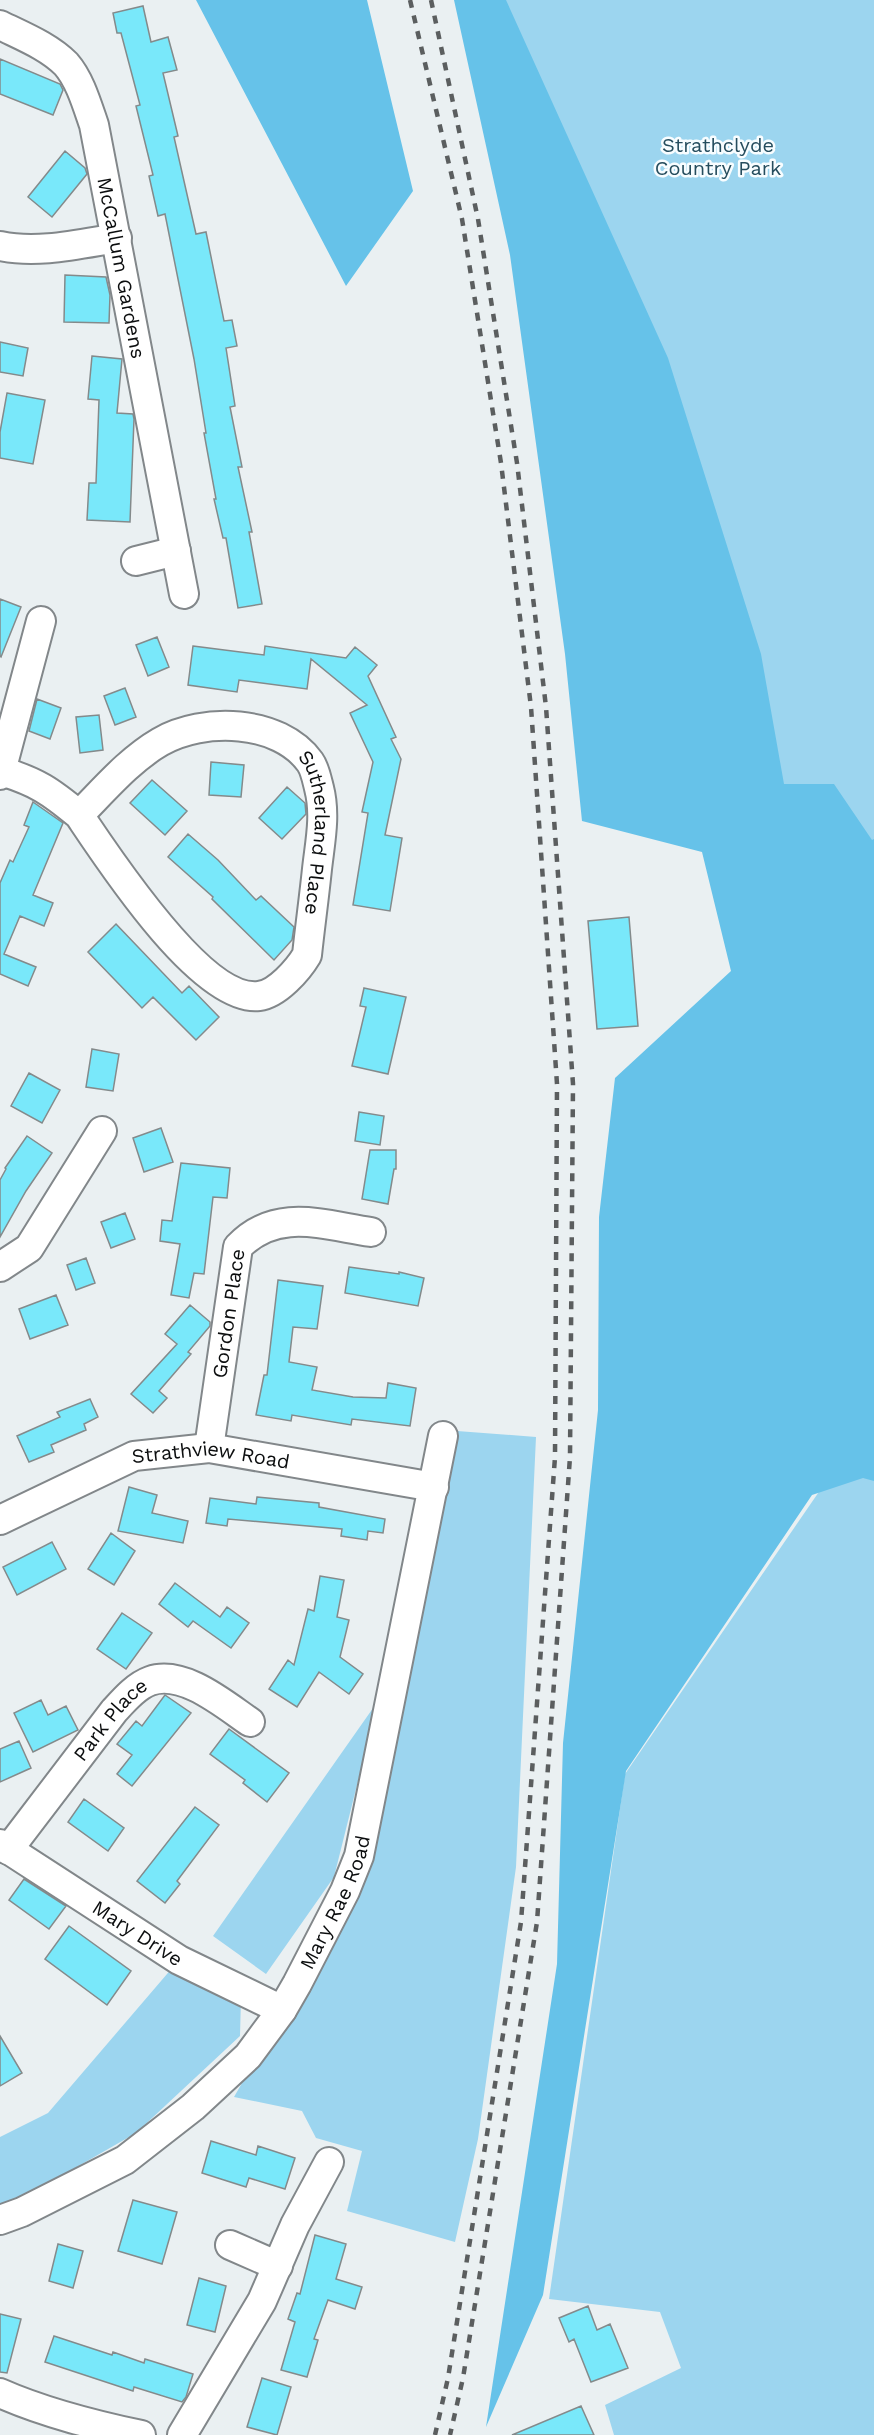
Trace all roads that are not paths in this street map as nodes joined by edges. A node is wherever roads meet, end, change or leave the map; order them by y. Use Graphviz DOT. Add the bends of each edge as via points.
graph roads {
  1 [pos="0,25"];
  2 [pos="117,238"];
  3 [pos="0,246"];
  4 [pos="176,551"];
  5 [pos="136,561"];
  6 [pos="184,594"];
  7 [pos="41,621"];
  8 [pos="1,773"];
  9 [pos="79,815"];
  10 [pos="102,1131"];
  11 [pos="371,1232"];
  12 [pos="0,1267"];
  13 [pos="443,1436"];
  14 [pos="209,1448"];
  15 [pos="434,1487"];
  16 [pos="0,1520"];
  17 [pos="250,1722"];
  18 [pos="4,1847"];
  19 [pos="282,2010"];
  20 [pos="329,2162"];
  21 [pos="0,2220"];
  22 [pos="230,2245"];
  23 [pos="278,2266"];
  24 [pos="0,2393"];
  25 [pos="141,2435"];
  26 [pos="182,2435"];
  1 -- 2 [label="street, McCallum Gardens" via="43,46 66,65 83,94 94,125"];
  2 -- 3 [label="street" via="58,247"];
  2 -- 4 [label="street, McCallum Gardens"];
  4 -- 5 [label="street"];
  4 -- 6 [label="street, McCallum Gardens"];
  7 -- 8 [label="street"];
  8 -- 9 [label="street, Sutherland Place" via="47,789"];
  9 -- 9 [label="street, Sutherland Place" via="132,893 170,937 225,986 237,994 260,996 283,984 300,966 307,955 323,819 312,765 300,750 278,736 256,729 200,727 160,742 135,760"];
  10 -- 12 [label="street" via="29,1248"];
  11 -- 14 [label="street, Gordon Place" via="289,1220 266,1226 238,1247"];
  13 -- 15 [label="street, Mary Rae Road"];
  14 -- 15 [label="street, Strathview Road"];
  14 -- 16 [label="street, Strathview Road" via="134,1456"];
  15 -- 19 [label="street, Mary Rae Road" via="359,1856 345,1891"];
  17 -- 18 [label="street, Park Place" via="195,1685 150,1681 114,1711"];
  18 -- 19 [label="street, Mary Drive" via="179,1960"];
  19 -- 21 [label="street, Mary Rae Road" via="248,2056 193,2107 124,2160"];
  20 -- 23 [label="street"];
  22 -- 23 [label="street"];
  23 -- 26 [label="street" via="262,2301"];
  24 -- 25 [label="street" via="102,2427"];
}
